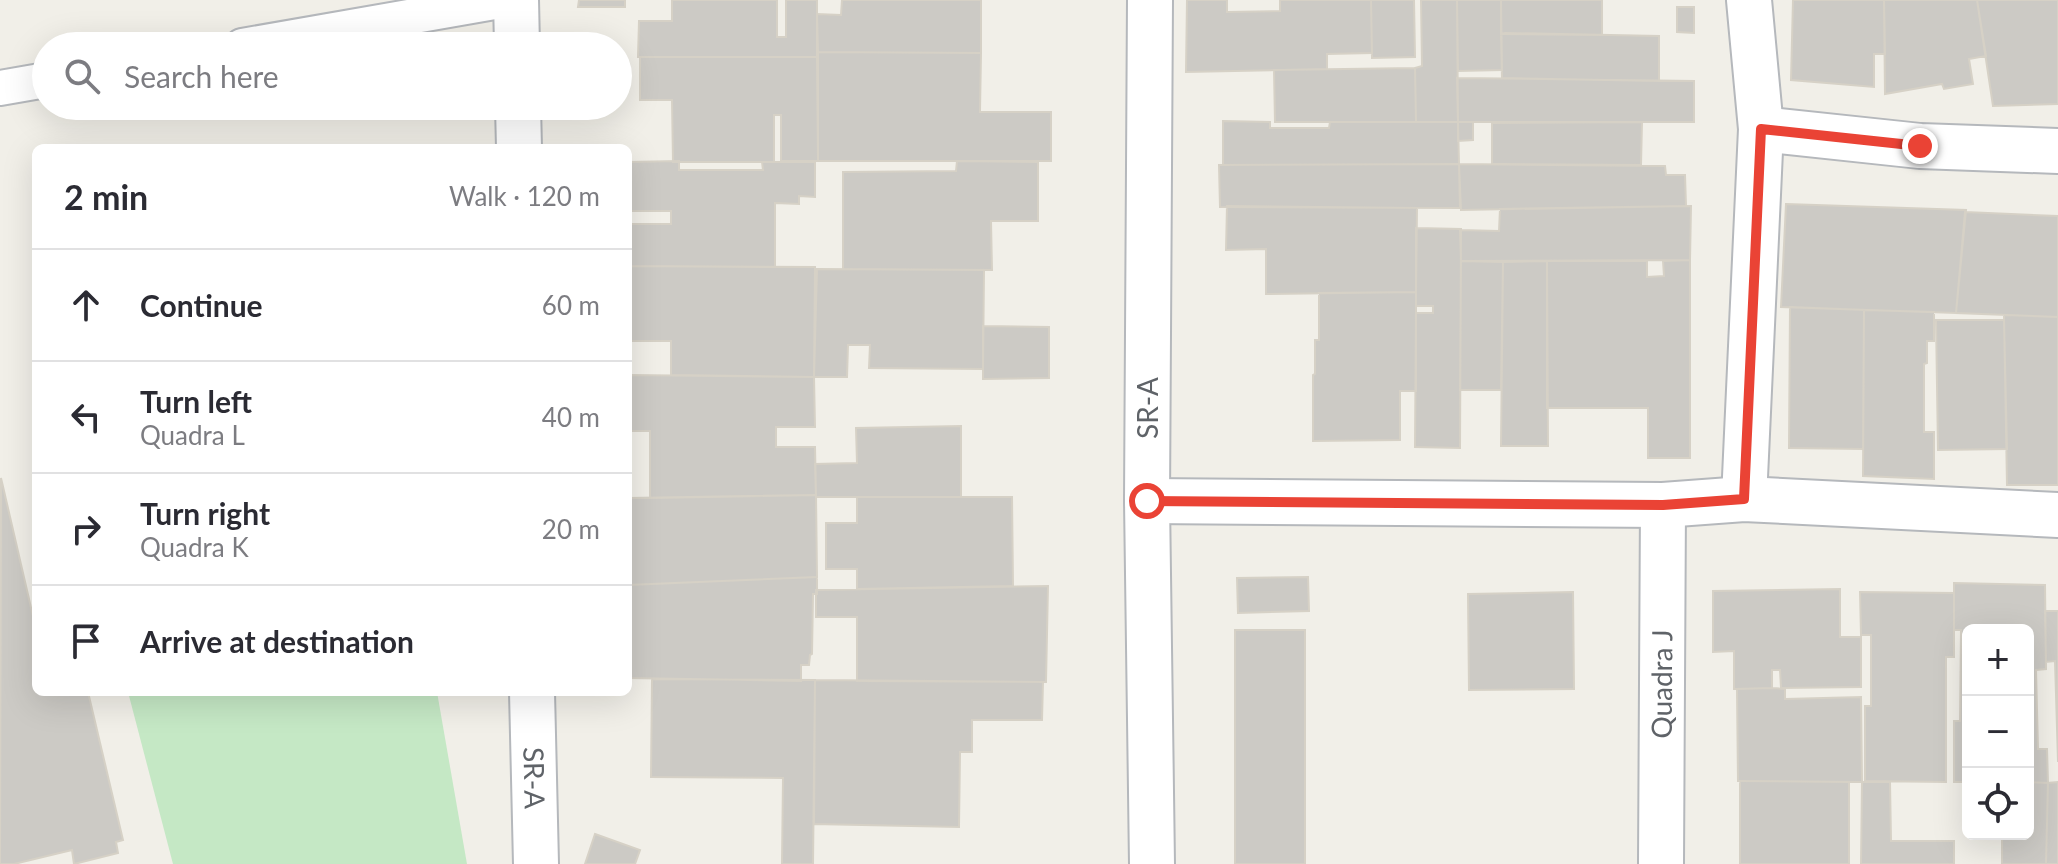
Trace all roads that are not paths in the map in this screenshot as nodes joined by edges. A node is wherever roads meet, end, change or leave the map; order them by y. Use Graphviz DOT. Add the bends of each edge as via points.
graph roads {
  1 [pos="506,0"];
  2 [pos="516,0"];
  3 [pos="1150,0"];
  4 [pos="1749,0"];
  5 [pos="322,32"];
  6 [pos="517,32"];
  7 [pos="32,82"];
  8 [pos="0,88"];
  9 [pos="518,120"];
  10 [pos="1761,129"];
  11 [pos="519,144"];
  12 [pos="2058,151"];
  13 [pos="1744,499"];
  14 [pos="1147,501"];
  15 [pos="1663,505"];
  16 [pos="2058,515"];
  17 [pos="532,696"];
  18 [pos="536,864"];
  19 [pos="1152,864"];
  20 [pos="1661,864"];
  1 -- 5 [label="lane"];
  2 -- 6 [label="street"];
  3 -- 14 [label="street, SR-A"];
  4 -- 10 [label="street"];
  7 -- 8 [label="lane"];
  9 -- 11 [label="street"];
  10 -- 12 [label="street" via="1920,146"];
  10 -- 13 [label="street"];
  13 -- 15 [label="street"];
  13 -- 16 [label="street"];
  14 -- 15 [label="street"];
  14 -- 19 [label="street, SR-A"];
  15 -- 20 [label="street, Quadra J"];
  17 -- 18 [label="street, SR-A"];
}
